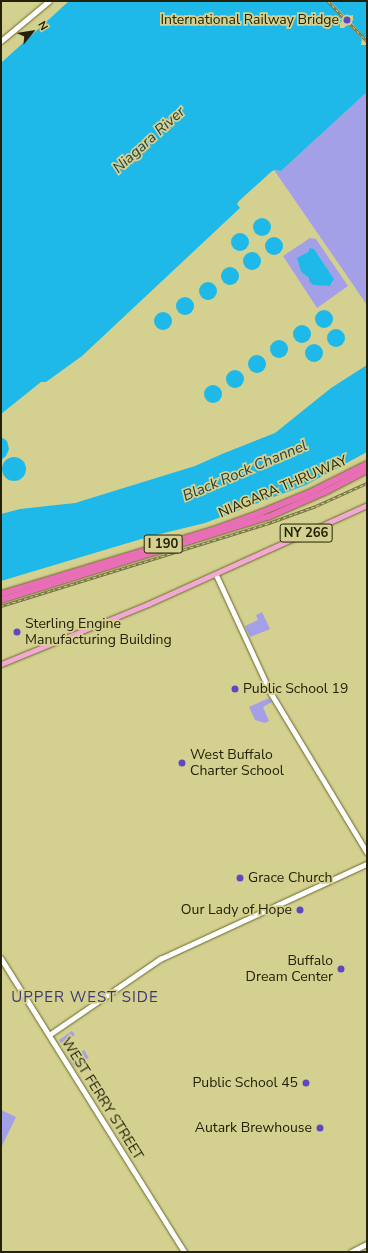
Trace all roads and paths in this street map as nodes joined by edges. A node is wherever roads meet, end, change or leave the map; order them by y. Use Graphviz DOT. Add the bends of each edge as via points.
graph roads {
  1 [pos="49,1"];
  2 [pos="1,41"];
  3 [pos="367,459"];
  4 [pos="367,464"];
  5 [pos="367,470"];
  6 [pos="367,475"];
  7 [pos="324,489"];
  8 [pos="367,505"];
  9 [pos="216,574"];
  10 [pos="1,594"];
  11 [pos="1,600"];
  12 [pos="1,664"];
  13 [pos="367,852"];
  14 [pos="367,864"];
  15 [pos="1,958"];
  16 [pos="49,1035"];
  17 [pos="367,1244"];
  18 [pos="185,1252"];
  19 [pos="351,1252"];
  1 -- 2 [label="street"];
  3 -- 7 [label="highway"];
  4 -- 7 [label="highway, NIAGARA THRUWAY / I 190"];
  5 -- 7 [label="highway, NIAGARA THRUWAY / I 190"];
  6 -- 7 [label="highway"];
  7 -- 10 [label="highway, NIAGARA THRUWAY / I 190" via="213,530"];
  7 -- 11 [label="highway, NIAGARA THRUWAY / I 190" via="268,517"];
  8 -- 9 [label="main road, NY 266"];
  9 -- 12 [label="main road, NY 266"];
  9 -- 13 [label="street" via="271,693"];
  14 -- 16 [label="street" via="160,958"];
  15 -- 16 [label="street, WEST FERRY STREET"];
  16 -- 18 [label="street, WEST FERRY STREET"];
  17 -- 19 [label="street"];
}
